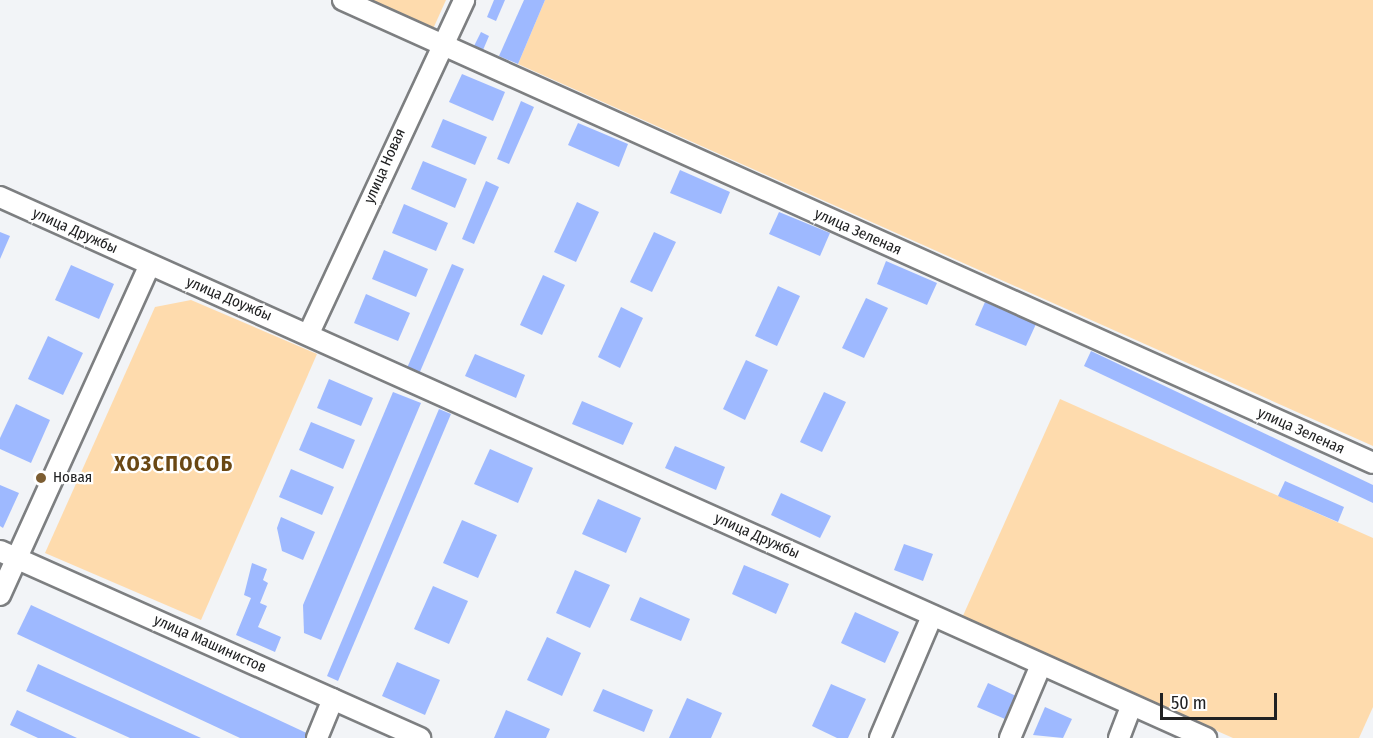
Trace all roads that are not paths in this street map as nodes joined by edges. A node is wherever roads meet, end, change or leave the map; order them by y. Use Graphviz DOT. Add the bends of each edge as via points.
graph roads {
  1 [pos="343,0"];
  2 [pos="464,0"];
  3 [pos="443,47"];
  4 [pos="0,196"];
  5 [pos="150,265"];
  6 [pos="309,333"];
  7 [pos="1373,462"];
  8 [pos="8,554"];
  9 [pos="0,595"];
  10 [pos="932,616"];
  11 [pos="1041,665"];
  12 [pos="333,699"];
  13 [pos="1131,706"];
  14 [pos="317,738"];
  15 [pos="420,738"];
  16 [pos="880,738"];
  17 [pos="1010,738"];
  18 [pos="1119,738"];
  19 [pos="1206,738"];
  1 -- 3 [label="street, улица Зеленая"];
  2 -- 3 [label="street, улица Новая"];
  3 -- 6 [label="street, улица Новая"];
  3 -- 7 [label="street, улица Зеленая"];
  4 -- 5 [label="street, улица Дружбы"];
  5 -- 6 [label="street, улица Доужбы"];
  5 -- 8 [label="street" via="56,472"];
  6 -- 10 [label="street, улица Дружбы"];
  8 -- 9 [label="street"];
  8 -- 12 [label="street, улица Машинистов"];
  10 -- 11 [label="street, улица Дружбы"];
  10 -- 16 [label="street"];
  11 -- 13 [label="street, улица Дружбы"];
  11 -- 17 [label="street"];
  12 -- 14 [label="street"];
  12 -- 15 [label="street, улица Машинистов"];
  13 -- 18 [label="street"];
  13 -- 19 [label="street, улица Дружбы"];
}
